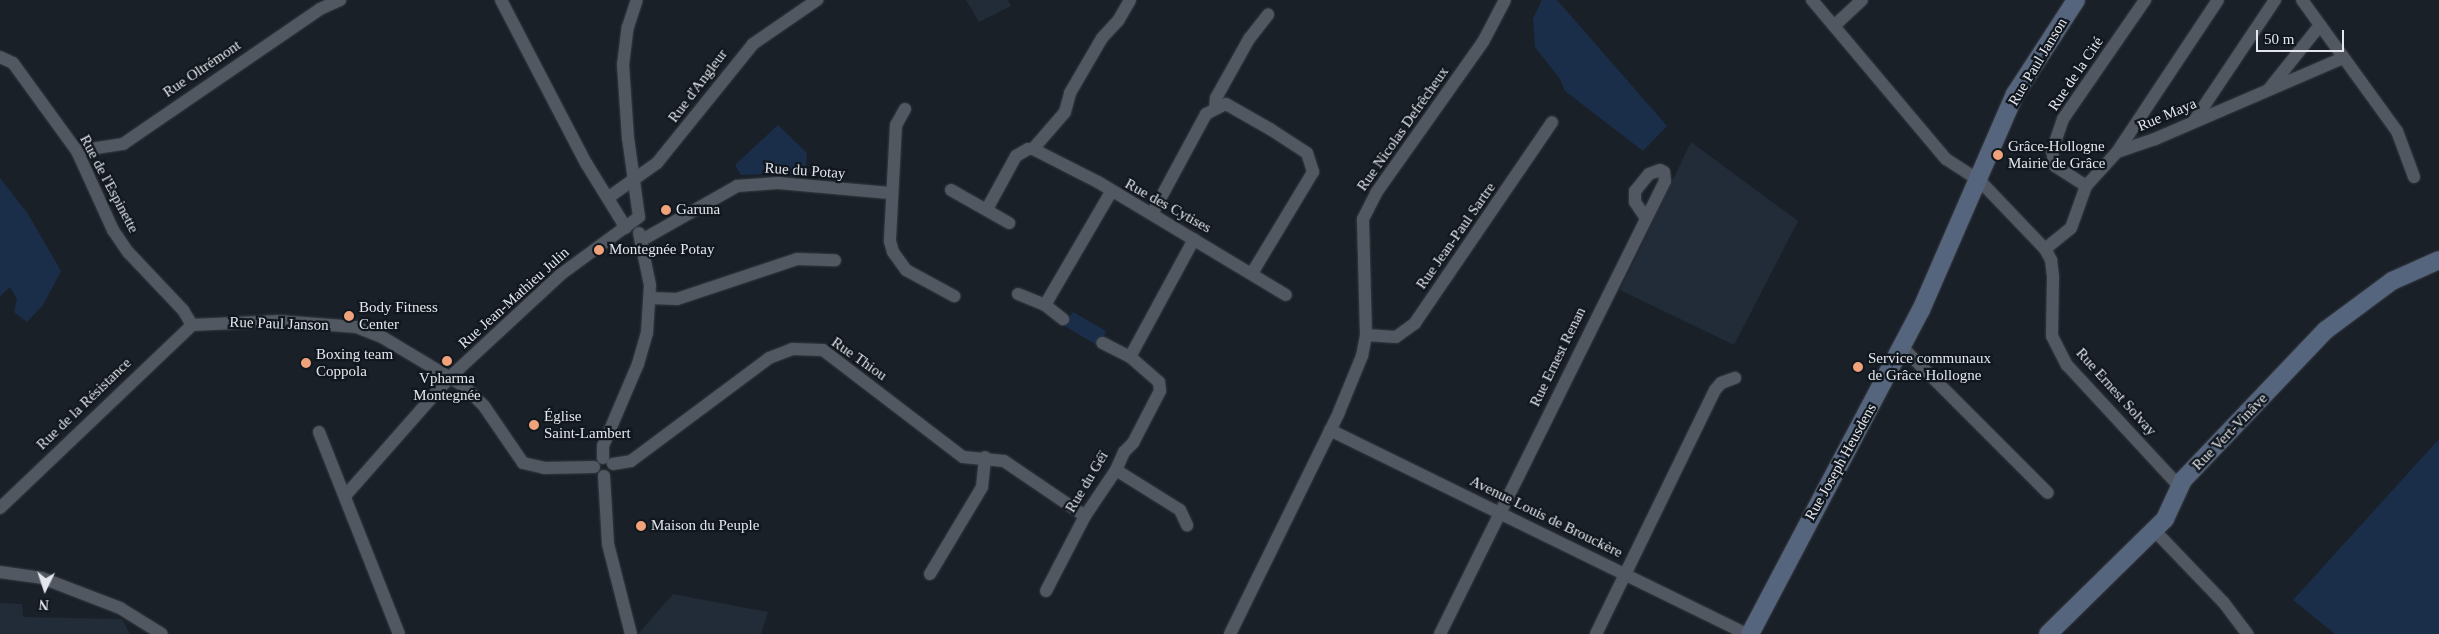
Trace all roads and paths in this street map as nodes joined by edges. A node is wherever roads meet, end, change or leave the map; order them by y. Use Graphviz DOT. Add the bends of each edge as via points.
graph roads {
  1 [pos="340,0"];
  2 [pos="502,0"];
  3 [pos="637,0"];
  4 [pos="818,0"];
  5 [pos="1130,0"];
  6 [pos="1504,0"];
  7 [pos="1812,0"];
  8 [pos="1862,0"];
  9 [pos="2076,0"];
  10 [pos="2145,0"];
  11 [pos="2218,0"];
  12 [pos="2276,0"];
  13 [pos="2302,0"];
  14 [pos="1268,15"];
  15 [pos="2320,25"];
  16 [pos="1834,26"];
  17 [pos="0,57"];
  18 [pos="2343,58"];
  19 [pos="2267,91"];
  20 [pos="905,109"];
  21 [pos="1215,109"];
  22 [pos="2194,121"];
  23 [pos="1552,122"];
  24 [pos="1033,149"];
  25 [pos="77,151"];
  26 [pos="2117,152"];
  27 [pos="2414,177"];
  28 [pos="633,181"];
  29 [pos="1980,181"];
  30 [pos="2086,186"];
  31 [pos="951,190"];
  32 [pos="1111,192"];
  33 [pos="890,193"];
  34 [pos="609,197"];
  35 [pos="987,209"];
  36 [pos="1152,214"];
  37 [pos="1645,217"];
  38 [pos="633,222"];
  39 [pos="1009,223"];
  40 [pos="1194,239"];
  41 [pos="642,240"];
  42 [pos="2045,249"];
  43 [pos="835,260"];
  44 [pos="2439,260"];
  45 [pos="1252,273"];
  46 [pos="1018,294"];
  47 [pos="1286,295"];
  48 [pos="954,296"];
  49 [pos="651,298"];
  50 [pos="1045,305"];
  51 [pos="1063,319"];
  52 [pos="192,325"];
  53 [pos="1366,335"];
  54 [pos="1102,343"];
  55 [pos="1902,347"];
  56 [pos="1130,357"];
  57 [pos="450,377"];
  58 [pos="1735,378"];
  59 [pos="1330,430"];
  60 [pos="319,432"];
  61 [pos="985,457"];
  62 [pos="604,463"];
  63 [pos="523,464"];
  64 [pos="1116,470"];
  65 [pos="2180,487"];
  66 [pos="2048,493"];
  67 [pos="345,496"];
  68 [pos="0,508"];
  69 [pos="1500,512"];
  70 [pos="1085,516"];
  71 [pos="1187,525"];
  72 [pos="2154,530"];
  73 [pos="0,572"];
  74 [pos="930,574"];
  75 [pos="1625,574"];
  76 [pos="1046,592"];
  77 [pos="162,634"];
  78 [pos="399,634"];
  79 [pos="631,634"];
  80 [pos="1230,634"];
  81 [pos="1440,634"];
  82 [pos="1596,634"];
  83 [pos="1748,634"];
  84 [pos="2048,634"];
  85 [pos="2247,634"];
  1 -- 25 [label="street, Rue Oltrémont" via="320,9 123,144"];
  2 -- 34 [label="street" via="586,163"];
  3 -- 28 [label="street" via="628,27 623,64"];
  4 -- 28 [label="street, Rue d'Angleur" via="753,44 735,63 672,148"];
  5 -- 24 [label="street" via="1118,21 1102,38 1070,93 1065,112"];
  6 -- 53 [label="street, Rue Nicolas Defrêcheux" via="1483,42 1376,193 1363,219"];
  7 -- 16 [label="street"];
  8 -- 16 [label="street"];
  9 -- 29 [label="street, Rue Paul Janson" via="2015,94"];
  10 -- 30 [label="street, Rue de la Cité" via="2064,119 2052,152 2055,166"];
  11 -- 26 [label="street"];
  12 -- 22 [label="street"];
  13 -- 15 [label="street"];
  14 -- 21 [label="street" via="1249,39 1216,98"];
  15 -- 18 [label="street"];
  15 -- 19 [label="street"];
  16 -- 29 [label="street" via="1946,159"];
  17 -- 25 [label="street, Rue de l'Espinette" via="13,63"];
  18 -- 19 [label="street, Rue Maya"];
  18 -- 27 [label="street" via="2398,131"];
  19 -- 22 [label="street, Rue Maya"];
  20 -- 33 [label="street" via="896,125"];
  21 -- 36 [label="street" via="1206,114"];
  21 -- 45 [label="street" via="1226,104 1307,153 1312,164 1313,172"];
  22 -- 26 [label="street, Rue Maya"];
  23 -- 53 [label="street, Rue Jean-Paul Sartre" via="1415,323 1396,337"];
  24 -- 32 [label="street, Rue des Cytises" via="1068,165"];
  24 -- 35 [label="street" via="1016,156"];
  25 -- 52 [label="street, Rue de l'Espinette" via="113,230 128,252 183,310"];
  26 -- 30 [label="street, Rue Maya"];
  28 -- 34 [label="street, Rue d'Angleur"];
  28 -- 38 [label="street"];
  29 -- 42 [label="street"];
  29 -- 55 [label="street, Rue Joseph Heusdens"];
  30 -- 42 [label="street, Rue Maya" via="2071,228"];
  31 -- 35 [label="street"];
  32 -- 36 [label="street, Rue des Cytises"];
  32 -- 50 [label="street"];
  33 -- 41 [label="street, Rue du Potay" via="778,183 737,186"];
  33 -- 48 [label="street" via="890,241 899,262 906,270"];
  34 -- 38 [label="street"];
  35 -- 39 [label="street"];
  36 -- 40 [label="street, Rue des Cytises"];
  37 -- 69 [label="street, Rue Ernest Renan"];
  38 -- 41 [label="street"];
  38 -- 57 [label="street, Rue Jean-Mathieu Julin" via="560,275"];
  40 -- 45 [label="street, Rue des Cytises"];
  40 -- 56 [label="street"];
  41 -- 49 [label="street"];
  42 -- 65 [label="street, Rue Ernest Solvay" via="2051,260 2053,277 2052,336 2067,365"];
  43 -- 49 [label="street" via="797,259 677,299"];
  44 -- 65 [label="street, Rue Vert-Vinâve" via="2392,281 2326,330 2183,480"];
  45 -- 47 [label="street, Rue des Cytises"];
  46 -- 50 [label="street"];
  49 -- 62 [label="street" via="647,333 638,364 603,446"];
  50 -- 51 [label="street"];
  52 -- 57 [label="street, Rue Paul Janson" via="279,321 356,327 382,337"];
  52 -- 68 [label="street, Rue de la Résistance"];
  53 -- 59 [label="street, Rue Nicolas Defrêcheux" via="1352,383"];
  54 -- 56 [label="street"];
  55 -- 66 [label="street"];
  55 -- 83 [label="street, Rue Joseph Heusdens"];
  56 -- 64 [label="street, Rue du Géï" via="1159,382 1160,391 1157,403 1124,452"];
  57 -- 63 [label="street, Rue Paul Janson" via="484,406"];
  57 -- 67 [label="street, Rue Jean-Mathieu Julin"];
  58 -- 75 [label="street" via="1721,383 1716,390"];
  59 -- 69 [label="street, Avenue Louis de Brouckère"];
  59 -- 80 [label="street, Rue Nicolas Defrêcheux"];
  60 -- 67 [label="street"];
  61 -- 62 [label="street, Rue Thiou" via="963,457 823,350 792,349 769,358 631,461"];
  61 -- 70 [label="street, Rue Thiou" via="1004,461"];
  61 -- 74 [label="street" via="982,487"];
  62 -- 63 [label="street, Rue Thiou" via="544,468"];
  62 -- 79 [label="street" via="611,473 604,476 608,544"];
  64 -- 70 [label="street, Rue du Géï"];
  64 -- 71 [label="street" via="1180,510"];
  65 -- 72 [label="street, Rue Vert-Vinâve" via="2165,519"];
  67 -- 78 [label="street"];
  69 -- 75 [label="street, Avenue Louis de Brouckère"];
  69 -- 81 [label="street, Rue Ernest Renan"];
  70 -- 76 [label="street, Rue du Géï"];
  72 -- 84 [label="street, Rue Vert-Vinâve"];
  72 -- 85 [label="street" via="2224,603"];
  73 -- 77 [label="street" via="42,578 120,608"];
  75 -- 82 [label="street"];
  75 -- 83 [label="street, Avenue Louis de Brouckère"];
}
